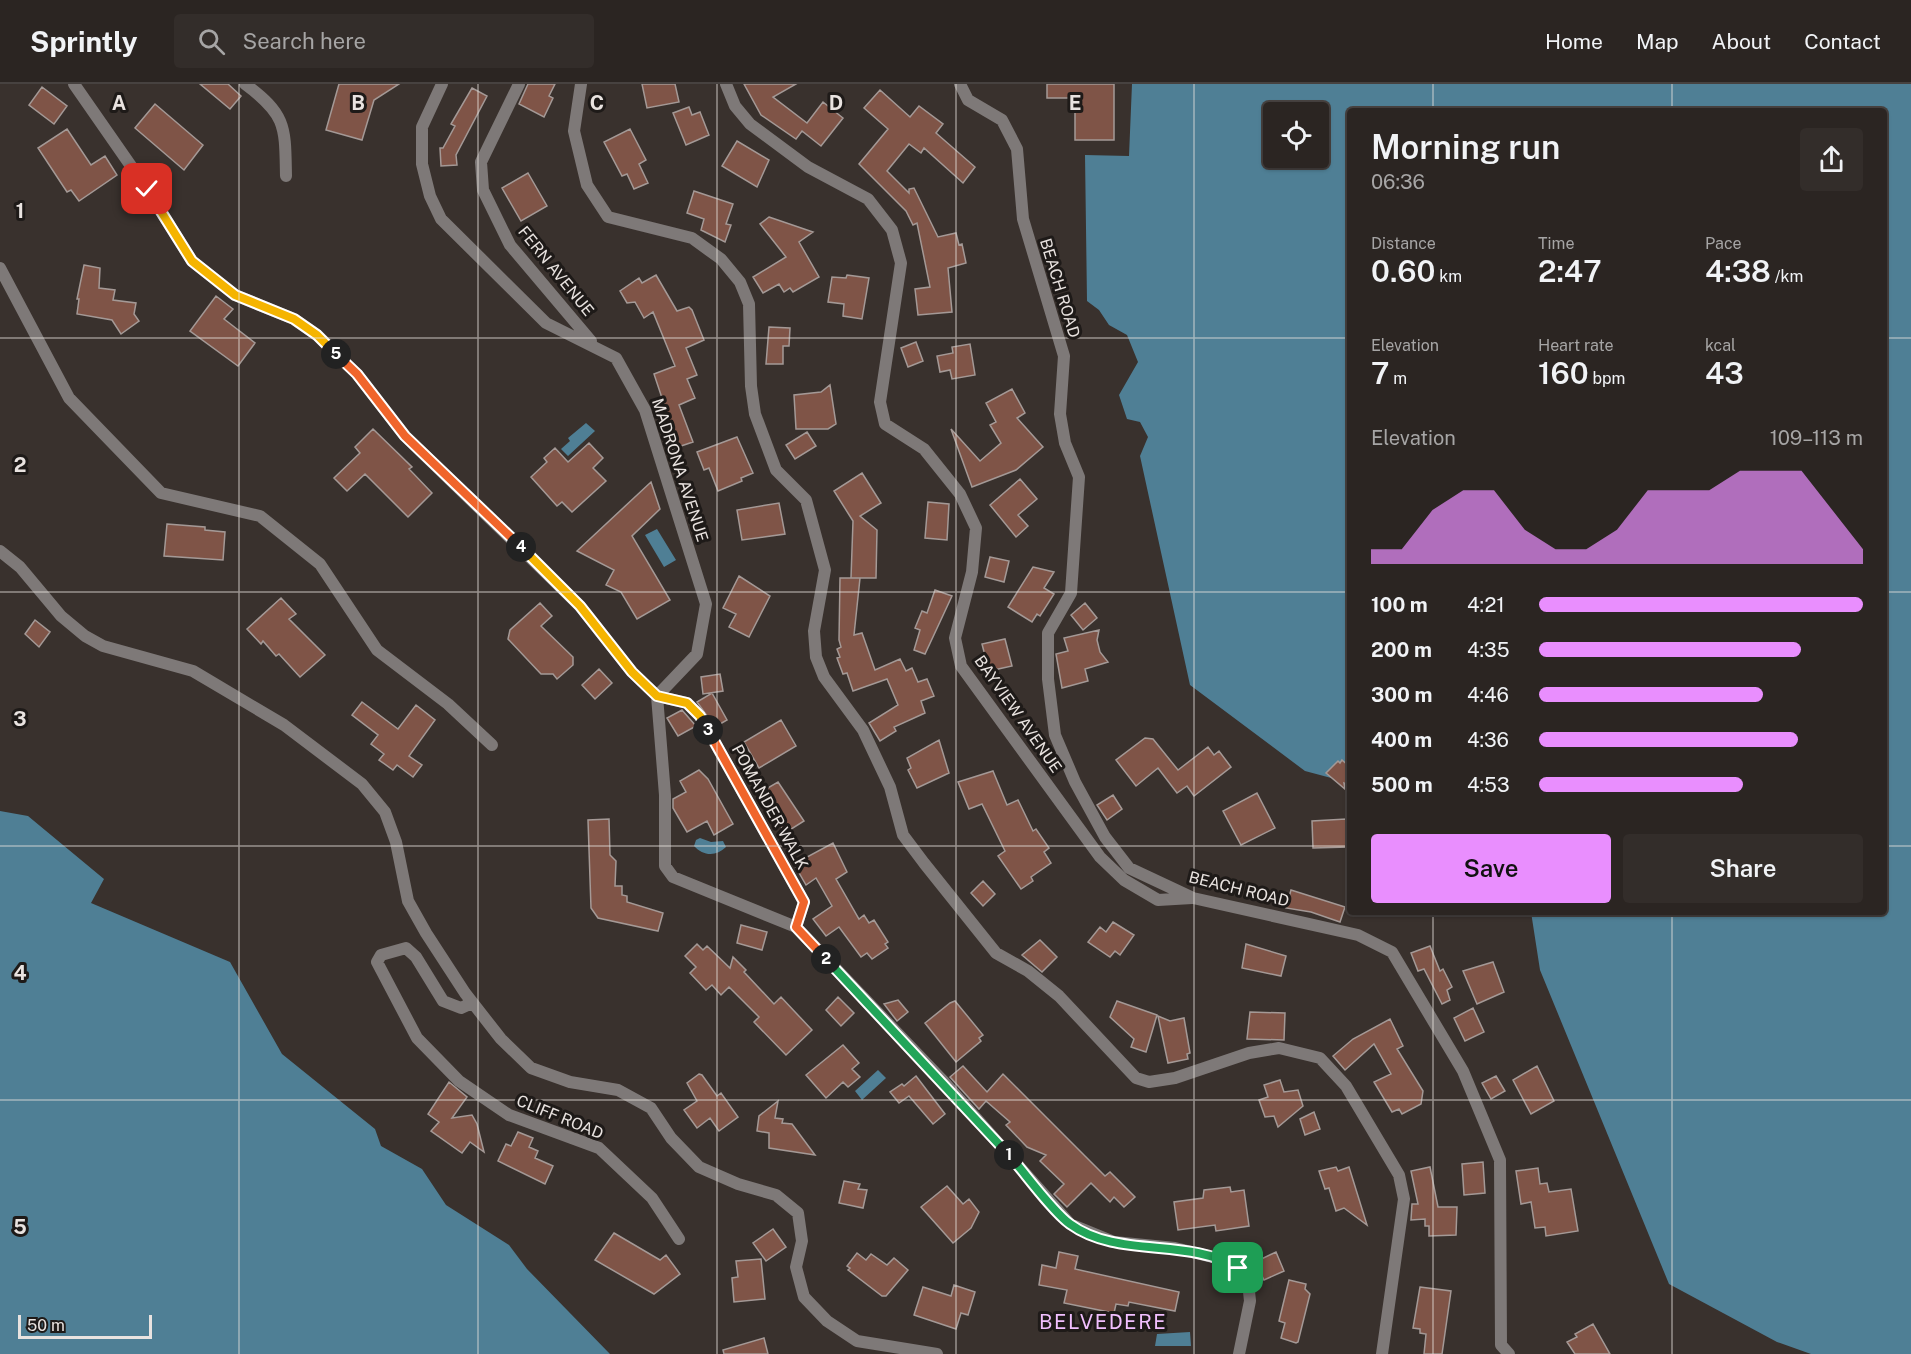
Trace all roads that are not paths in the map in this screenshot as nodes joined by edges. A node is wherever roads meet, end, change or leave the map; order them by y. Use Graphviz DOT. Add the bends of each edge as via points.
graph roads {
  1 [pos="74,84"];
  2 [pos="245,84"];
  3 [pos="442,84"];
  4 [pos="519,84"];
  5 [pos="581,84"];
  6 [pos="726,84"];
  7 [pos="960,84"];
  8 [pos="286,176"];
  9 [pos="0,268"];
  10 [pos="594,345"];
  11 [pos="0,551"];
  12 [pos="657,696"];
  13 [pos="492,745"];
  14 [pos="1193,898"];
  15 [pos="796,927"];
  16 [pos="472,1003"];
  17 [pos="679,1239"];
  18 [pos="937,1354"];
  19 [pos="1239,1354"];
  20 [pos="1382,1354"];
  21 [pos="1509,1354"];
  1 -- 12 [label="street" via="192,261 235,295 294,319 317,335 357,374 405,436 580,606 632,672"];
  2 -- 8 [label="street" via="278,113 285,132"];
  3 -- 10 [label="street, MADRONA AVENUE" via="422,127 423,164 430,196 441,219 546,323"];
  4 -- 10 [label="street, FERN AVENUE" via="481,162 483,190 510,245"];
  5 -- 20 [label="street" via="574,131 587,185 608,217 692,238 721,259 740,282 748,304 755,414 776,470 807,500 825,570 814,631 816,657 824,677 872,749 890,787 903,835 996,954 1028,971 1059,996 1136,1078 1149,1082 1175,1078 1249,1053 1279,1048 1320,1058 1346,1086 1399,1175 1404,1199"];
  6 -- 14 [label="street, BAYVIEW AVENUE" via="735,106 750,124 808,166 868,199 892,230 901,263 880,402 885,424 924,450 960,494 976,528 972,572 955,639 961,666 1100,857 1124,880 1158,900"];
  7 -- 14 [label="street, BEACH ROAD" via="968,100 1002,120 1017,149 1023,219 1064,356 1060,414 1065,443 1079,477 1071,593 1048,633 1048,679 1055,735 1105,837 1130,868"];
  9 -- 13 [label="street" via="69,398 161,493 260,516 321,564 377,650 448,704"];
  10 -- 12 [label="street, MADRONA AVENUE" via="616,358 645,410 706,604 697,654"];
  11 -- 16 [label="street" via="85,636 103,646 193,671 284,725 362,784 385,812 396,842 408,901"];
  12 -- 15 [label="street, POMANDER WALK" via="687,703 700,716 804,902"];
  12 -- 15 [label="street" via="665,795 665,866 673,877 687,885"];
  14 -- 21 [label="street, BEACH ROAD" via="1358,935 1392,952 1463,1071 1500,1160 1501,1346"];
  15 -- 19 [label="street" via="946,1085 1070,1224 1114,1242 1175,1248 1225,1260 1238,1268 1248,1282 1250,1301"];
  16 -- 17 [label="street, CLIFF ROAD" via="461,1008 442,1001 416,957 406,948 381,955 377,962 417,1038 459,1081 509,1115 599,1148 652,1198"];
  16 -- 18 [label="street" via="531,1068 570,1082 618,1090 651,1108 671,1138 699,1167 738,1184 776,1194 798,1213 802,1241 796,1267 804,1297 826,1321 857,1341"];
}
